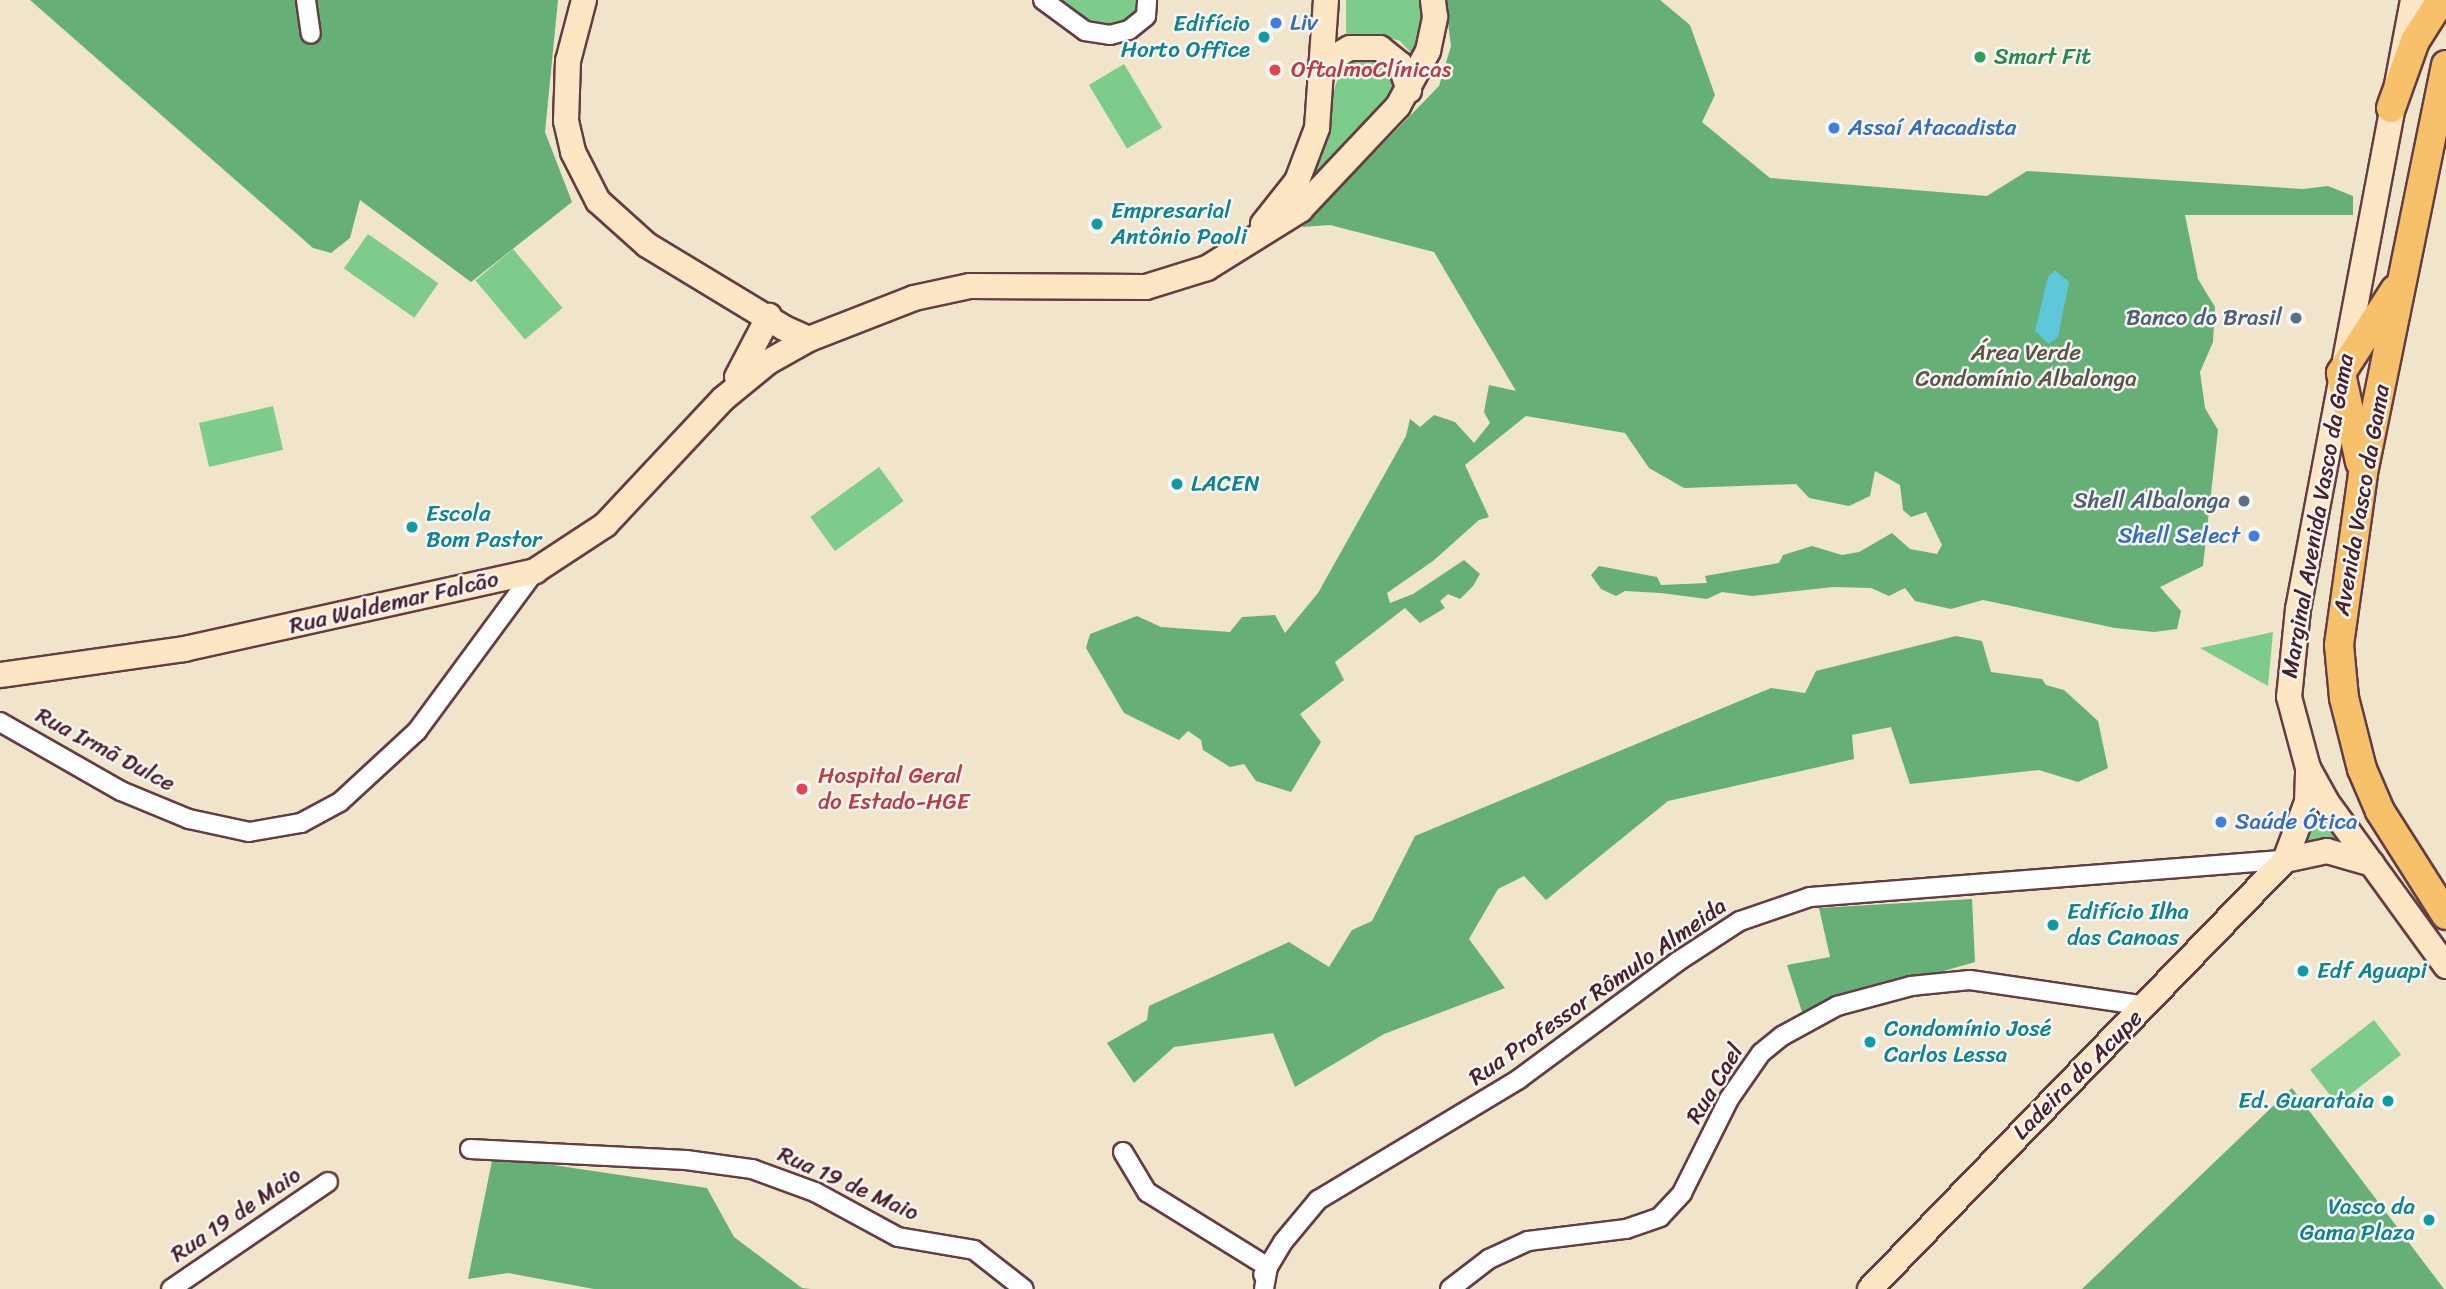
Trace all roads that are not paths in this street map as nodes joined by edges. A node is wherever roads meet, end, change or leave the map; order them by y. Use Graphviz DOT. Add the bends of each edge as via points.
graph roads {
  1 [pos="306,0"];
  2 [pos="584,0"];
  3 [pos="1043,0"];
  4 [pos="1147,0"];
  5 [pos="1326,0"];
  6 [pos="1433,0"];
  7 [pos="2413,0"];
  8 [pos="2441,0"];
  9 [pos="311,34"];
  10 [pos="1323,64"];
  11 [pos="2446,65"];
  12 [pos="1409,90"];
  13 [pos="2391,108"];
  14 [pos="1238,251"];
  15 [pos="2404,276"];
  16 [pos="769,316"];
  17 [pos="852,321"];
  18 [pos="809,339"];
  19 [pos="2341,373"];
  20 [pos="723,399"];
  21 [pos="2363,474"];
  22 [pos="535,571"];
  23 [pos="0,675"];
  24 [pos="0,722"];
  25 [pos="2308,768"];
  26 [pos="2285,860"];
  27 [pos="2372,864"];
  28 [pos="2446,915"];
  29 [pos="2446,966"];
  30 [pos="2146,1006"];
  31 [pos="470,1149"];
  32 [pos="1123,1152"];
  33 [pos="328,1182"];
  34 [pos="1268,1267"];
  35 [pos="171,1289"];
  36 [pos="1024,1289"];
  37 [pos="1253,1289"];
  38 [pos="1264,1289"];
  39 [pos="1450,1289"];
  40 [pos="1870,1289"];
  1 -- 9 [label="street"];
  2 -- 16 [label="street" via="565,92 566,121 584,178 628,232"];
  3 -- 4 [label="street" via="1085,31 1110,35 1129,30 1146,16"];
  5 -- 10 [label="street, Rua Waldemar Falcão"];
  6 -- 12 [label="street, Rua Waldemar Falcão" via="1435,17 1428,51"];
  7 -- 13 [label="street, Marginal Avenida Vasco da Gama"];
  8 -- 13 [label="main road" via="2415,41"];
  10 -- 12 [label="street" via="1350,48 1380,48 1400,64"];
  10 -- 14 [label="street, Rua Waldemar Falcão" via="1317,128 1297,181"];
  11 -- 15 [label="main road, Avenida Vasco da Gama"];
  12 -- 14 [label="street, Rua Waldemar Falcão" via="1379,129 1300,210"];
  13 -- 19 [label="street, Marginal Avenida Vasco da Gama"];
  14 -- 17 [label="street, Rua Waldemar Falcão" via="1207,268 1146,287 970,286 914,298"];
  15 -- 19 [label="main road"];
  15 -- 21 [label="main road, Avenida Vasco da Gama"];
  16 -- 17 [label="street, Rua Waldemar Falcão" via="815,328"];
  16 -- 18 [label="street"];
  16 -- 20 [label="street, Rua Waldemar Falcão" via="756,348"];
  17 -- 18 [label="street, Rua Waldemar Falcão"];
  18 -- 20 [label="street, Rua Waldemar Falcão" via="768,362"];
  19 -- 21 [label="main road"];
  19 -- 25 [label="street, Marginal Avenida Vasco da Gama" via="2288,671 2292,722"];
  20 -- 22 [label="street, Rua Waldemar Falcão" via="605,525"];
  21 -- 28 [label="main road, Avenida Vasco da Gama" via="2343,594 2339,645 2344,698 2362,769 2380,811"];
  22 -- 23 [label="street, Rua Waldemar Falcão" via="184,649"];
  22 -- 24 [label="street, Rua Irmã Dulce" via="417,732 340,802 301,823 248,832 189,819 121,791"];
  25 -- 26 [label="street, Ladeira do Acupe" via="2306,802"];
  25 -- 27 [label="street, Marginal Avenida Vasco da Gama"];
  26 -- 27 [label="street" via="2328,851"];
  26 -- 30 [label="street, Ladeira do Acupe"];
  26 -- 34 [label="street, Rua Professor Rômulo Almeida" via="1810,897 1772,908 1712,938 1509,1086 1328,1193 1299,1220"];
  27 -- 29 [label="street, Marginal Avenida Vasco da Gama"];
  30 -- 39 [label="street, Rua Cael" via="1970,980 1911,986 1837,1006 1761,1053 1729,1099 1682,1193 1660,1217 1626,1229 1528,1241 1489,1259"];
  30 -- 40 [label="street, Ladeira do Acupe"];
  31 -- 36 [label="street, Rua 19 de Maio" via="686,1160 752,1169 815,1192 898,1237 974,1250"];
  32 -- 34 [label="street" via="1136,1179 1158,1201"];
  33 -- 35 [label="street, Rua 19 de Maio"];
  34 -- 37 [label="street"];
  34 -- 38 [label="street, Rua Professor Rômulo Almeida"];
}
